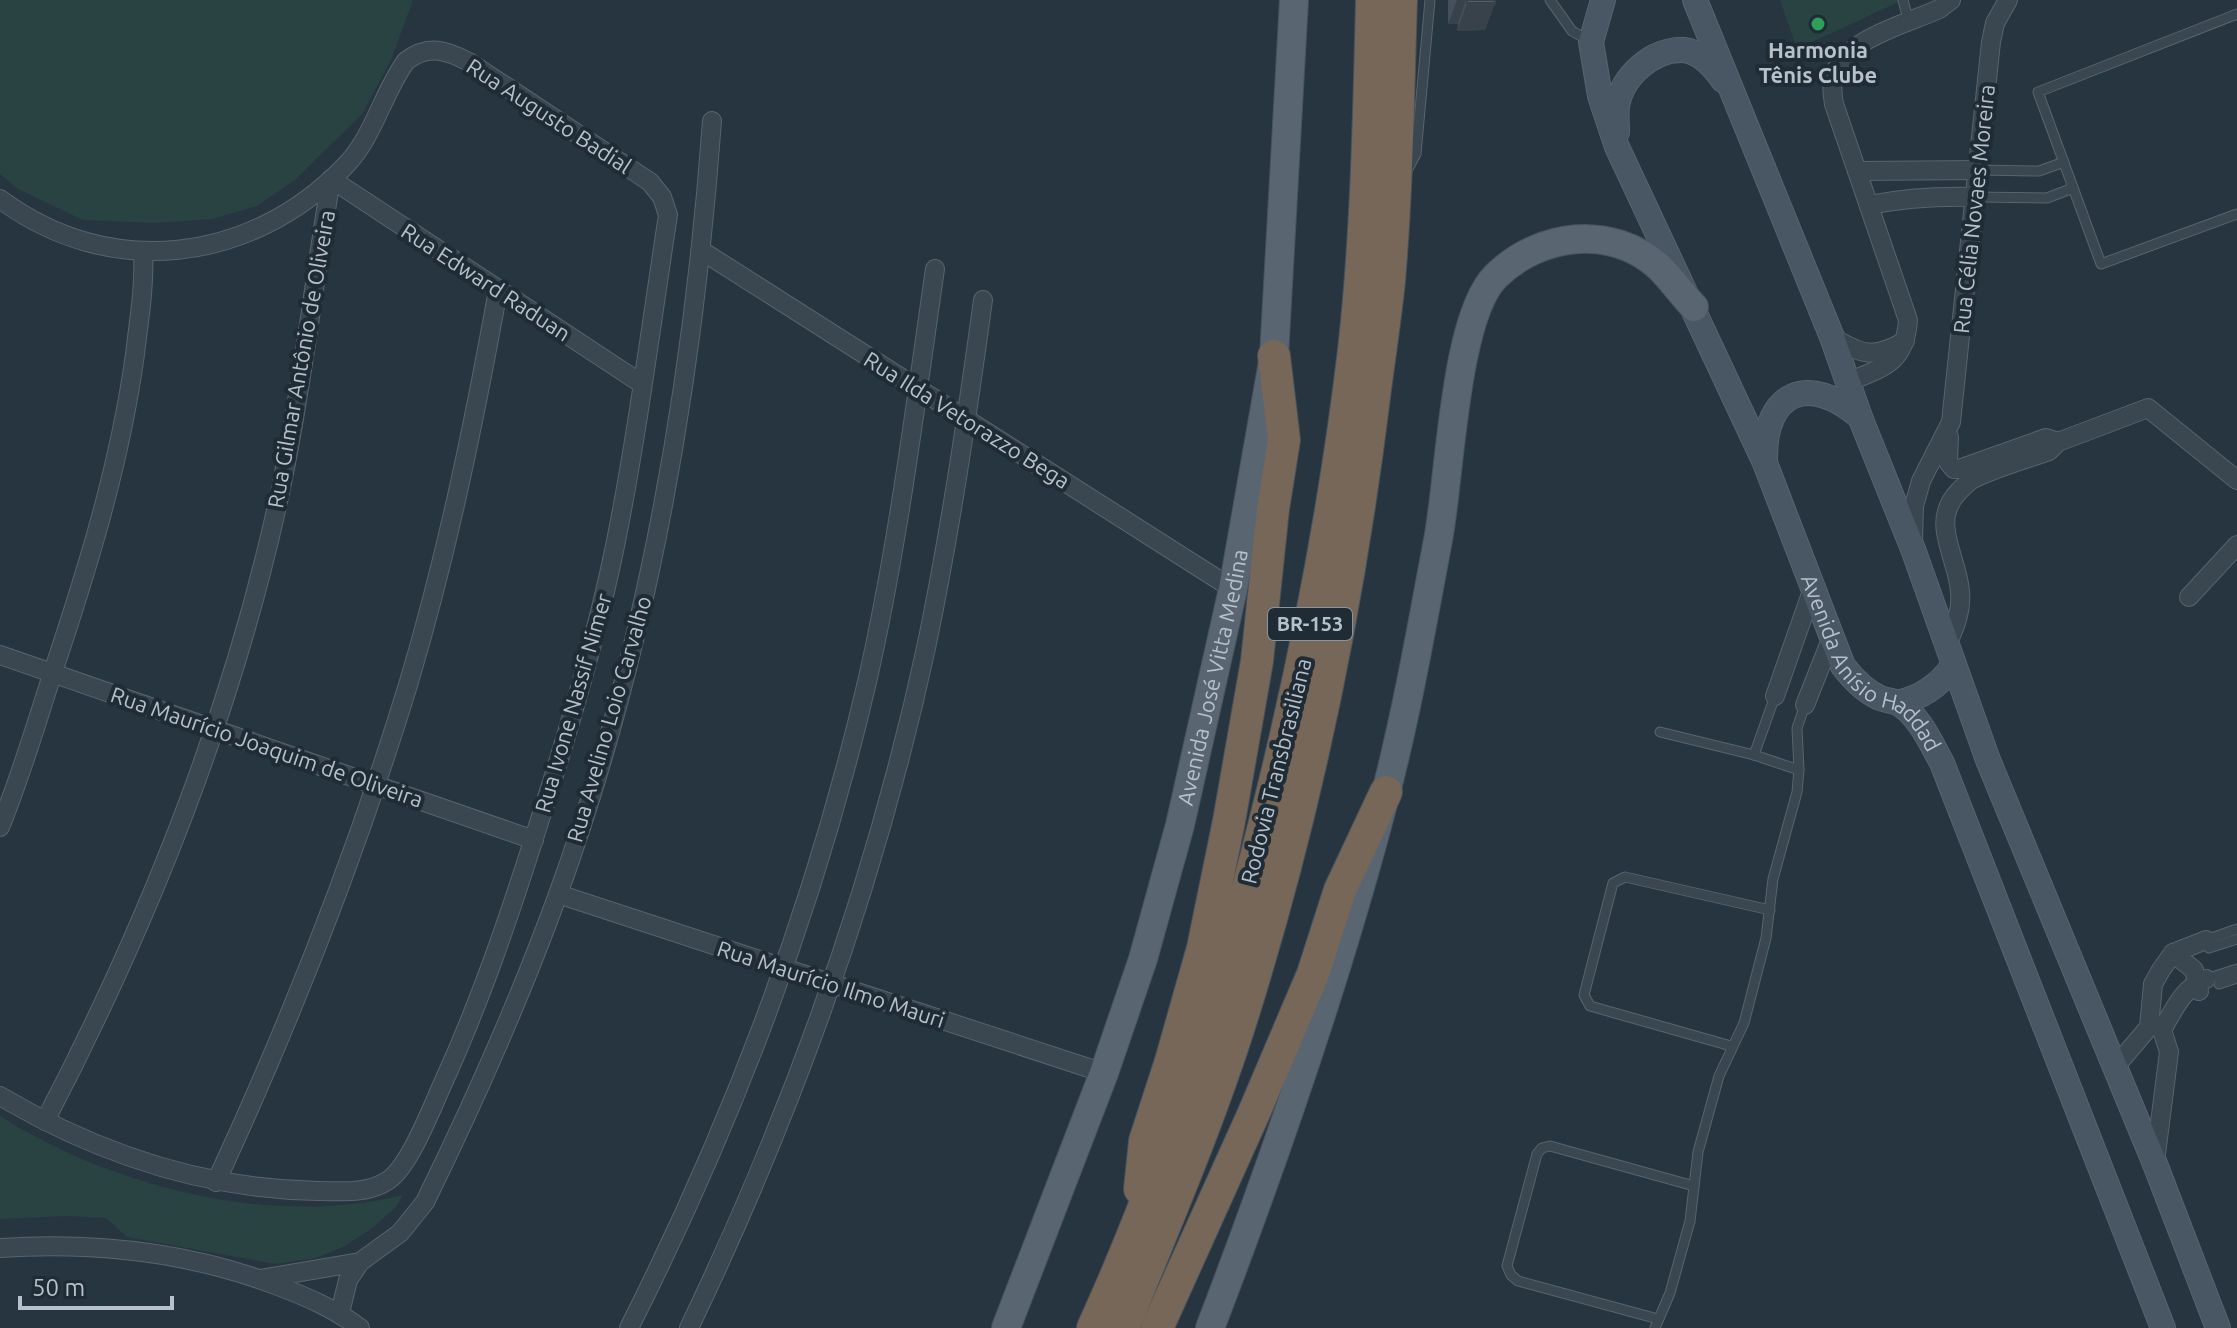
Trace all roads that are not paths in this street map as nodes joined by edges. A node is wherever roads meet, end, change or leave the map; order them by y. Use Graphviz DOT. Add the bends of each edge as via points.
graph roads {
  1 [pos="1294,0"];
  2 [pos="1372,0"];
  3 [pos="1401,0"];
  4 [pos="1430,0"];
  5 [pos="1550,0"];
  6 [pos="1603,0"];
  7 [pos="1695,0"];
  8 [pos="1903,0"];
  9 [pos="1951,0"];
  10 [pos="2003,4"];
  11 [pos="2237,14"];
  12 [pos="1909,23"];
  13 [pos="1591,42"];
  14 [pos="1732,91"];
  15 [pos="712,121"];
  16 [pos="1617,147"];
  17 [pos="2064,162"];
  18 [pos="1978,170"];
  19 [pos="1857,171"];
  20 [pos="331,179"];
  21 [pos="2073,188"];
  22 [pos="1395,194"];
  23 [pos="662,197"];
  24 [pos="1975,197"];
  25 [pos="0,199"];
  26 [pos="1869,205"];
  27 [pos="2237,214"];
  28 [pos="143,251"];
  29 [pos="702,251"];
  30 [pos="935,269"];
  31 [pos="498,290"];
  32 [pos="983,300"];
  33 [pos="1694,307"];
  34 [pos="1832,337"];
  35 [pos="1907,339"];
  36 [pos="1274,356"];
  37 [pos="1848,382"];
  38 [pos="642,384"];
  39 [pos="918,389"];
  40 [pos="1811,392"];
  41 [pos="1860,417"];
  42 [pos="966,421"];
  43 [pos="1951,422"];
  44 [pos="1765,463"];
  45 [pos="1968,474"];
  46 [pos="2237,480"];
  47 [pos="2237,545"];
  48 [pos="1913,549"];
  49 [pos="1233,589"];
  50 [pos="1812,591"];
  51 [pos="2189,597"];
  52 [pos="1832,637"];
  53 [pos="0,655"];
  54 [pos="1950,656"];
  55 [pos="53,673"];
  56 [pos="1775,696"];
  57 [pos="1897,703"];
  58 [pos="1805,705"];
  59 [pos="215,729"];
  60 [pos="1660,732"];
  61 [pos="1754,755"];
  62 [pos="1799,770"];
  63 [pos="376,785"];
  64 [pos="1386,792"];
  65 [pos="0,827"];
  66 [pos="534,840"];
  67 [pos="558,894"];
  68 [pos="1770,910"];
  69 [pos="2237,929"];
  70 [pos="2237,939"];
  71 [pos="2208,944"];
  72 [pos="2174,957"];
  73 [pos="784,968"];
  74 [pos="2237,969"];
  75 [pos="2212,983"];
  76 [pos="832,984"];
  77 [pos="2156,1028"];
  78 [pos="1731,1046"];
  79 [pos="2169,1052"];
  80 [pos="2115,1067"];
  81 [pos="1104,1073"];
  82 [pos="0,1096"];
  83 [pos="45,1121"];
  84 [pos="2155,1164"];
  85 [pos="216,1182"];
  86 [pos="1694,1186"];
  87 [pos="1136,1226"];
  88 [pos="0,1248"];
  89 [pos="360,1262"];
  90 [pos="260,1279"];
  91 [pos="340,1313"];
  92 [pos="1656,1323"];
  93 [pos="360,1328"];
  94 [pos="629,1328"];
  95 [pos="689,1328"];
  96 [pos="1006,1328"];
  97 [pos="1093,1328"];
  98 [pos="1123,1328"];
  99 [pos="1157,1328"];
  100 [pos="1210,1328"];
  101 [pos="2163,1328"];
  102 [pos="2218,1328"];
  1 -- 36 [label="main road, Avenida José Vitta Medina"];
  2 -- 87 [label="highway, Rodovia Transbrasiliana / BR-153" via="1368,157 1354,349 1307,644 1221,985"];
  3 -- 22 [label="highway, Rodovia Transbrasiliana / BR-153"];
  4 -- 22 [label="lane" via="1416,154"];
  5 -- 13 [label="lane" via="1572,31"];
  6 -- 13 [label="main road, Avenida Anísio Haddad"];
  7 -- 14 [label="main road"];
  8 -- 12 [label="lane"];
  9 -- 12 [label="street"];
  10 -- 18 [label="street, Rua Célia Novaes Moreira" via="1991,42"];
  11 -- 17 [label="lane" via="2038,92"];
  12 -- 19 [label="street" via="1849,51 1832,80 1834,104"];
  13 -- 16 [label="main road, Avenida Anísio Haddad" via="1600,96"];
  14 -- 16 [label="main road" via="1709,62 1685,50 1664,53 1642,64 1625,84 1617,106"];
  14 -- 34 [label="main road"];
  15 -- 29 [label="street, Rua Avelino Loio Carvalho"];
  16 -- 33 [label="main road, Avenida Anísio Haddad"];
  17 -- 18 [label="lane" via="2039,171"];
  17 -- 21 [label="lane"];
  18 -- 19 [label="street"];
  18 -- 24 [label="street, Rua Célia Novaes Moreira"];
  19 -- 26 [label="street"];
  20 -- 23 [label="street, Rua Augusto Badial" via="374,125 406,61 433,49 469,62 650,182"];
  20 -- 28 [label="street, Rua Augusto Badial" via="310,200 251,232 198,247"];
  20 -- 31 [label="street, Rua Edward Raduan"];
  20 -- 59 [label="street, Rua Gilmar Antônio de Oliveira" via="282,484"];
  21 -- 24 [label="lane" via="2047,198"];
  21 -- 27 [label="lane" via="2101,264"];
  22 -- 98 [label="highway, Rodovia Transbrasiliana / BR-153" via="1361,506 1303,795 1240,1023"];
  23 -- 38 [label="street, Rua Ivone Nassif Nimer" via="668,215"];
  24 -- 26 [label="street"];
  24 -- 43 [label="street, Rua Célia Novaes Moreira"];
  25 -- 28 [label="street, Rua Augusto Badial" via="61,234"];
  26 -- 35 [label="street" via="1908,320"];
  28 -- 55 [label="street" via="133,371 113,472"];
  29 -- 39 [label="street, Rua Ilda Vetorazzo Bega"];
  29 -- 67 [label="street, Rua Avelino Loio Carvalho" via="657,539 613,718"];
  30 -- 39 [label="street"];
  31 -- 38 [label="street, Rua Edward Raduan"];
  31 -- 63 [label="street" via="452,516"];
  32 -- 42 [label="street"];
  33 -- 44 [label="main road, Avenida Anísio Haddad"];
  33 -- 64 [label="main road" via="1657,265 1626,247 1591,237 1535,249 1494,277 1467,336 1443,513"];
  34 -- 35 [label="street" via="1863,353 1890,349"];
  34 -- 37 [label="main road"];
  35 -- 37 [label="street" via="1888,364"];
  36 -- 49 [label="main road, Avenida José Vitta Medina"];
  36 -- 87 [label="highway" via="1284,440 1257,661 1203,948 1145,1141"];
  37 -- 40 [label="main road"];
  37 -- 41 [label="main road"];
  38 -- 66 [label="street, Rua Ivone Nassif Nimer" via="598,621"];
  39 -- 42 [label="street, Rua Ilda Vetorazzo Bega"];
  39 -- 73 [label="street" via="867,681"];
  40 -- 41 [label="main road" via="1828,396"];
  40 -- 44 [label="main road" via="1795,396 1775,412 1767,431"];
  41 -- 48 [label="main road"];
  42 -- 49 [label="street, Rua Ilda Vetorazzo Bega"];
  42 -- 76 [label="street" via="941,574 907,726"];
  43 -- 45 [label="street, Rua Célia Novaes Moreira" via="1948,462"];
  43 -- 48 [label="street, Rua Célia Novaes Moreira" via="1921,481 1914,506"];
  44 -- 50 [label="main road, Avenida Anísio Haddad"];
  45 -- 46 [label="street" via="2046,438 2058,442 2148,408"];
  45 -- 54 [label="street" via="1944,520 1960,598"];
  47 -- 51 [label="street"];
  48 -- 54 [label="main road"];
  49 -- 81 [label="main road, Avenida José Vitta Medina" via="1180,825"];
  50 -- 52 [label="main road, Avenida Anísio Haddad"];
  50 -- 56 [label="street"];
  52 -- 57 [label="main road, Avenida Anísio Haddad" via="1852,678 1873,695"];
  52 -- 58 [label="street"];
  53 -- 55 [label="street, Rua Maurício Joaquim de Oliveira"];
  54 -- 57 [label="main road" via="1930,690"];
  54 -- 80 [label="main road"];
  55 -- 59 [label="street, Rua Maurício Joaquim de Oliveira"];
  55 -- 65 [label="street"];
  56 -- 61 [label="lane"];
  57 -- 101 [label="main road, Avenida Anísio Haddad" via="1926,733 1957,798"];
  58 -- 62 [label="lane" via="1797,728"];
  59 -- 63 [label="street, Rua Maurício Joaquim de Oliveira"];
  59 -- 83 [label="street, Rua Gilmar Antônio de Oliveira" via="133,940"];
  60 -- 61 [label="lane"];
  61 -- 62 [label="lane"];
  62 -- 68 [label="lane"];
  63 -- 66 [label="street, Rua Maurício Joaquim de Oliveira"];
  63 -- 85 [label="street" via="314,956"];
  64 -- 99 [label="highway" via="1340,890 1313,974 1253,1115"];
  64 -- 100 [label="main road" via="1333,986"];
  66 -- 85 [label="street, Rua Ivone Nassif Nimer" via="460,1045 402,1168 387,1182 367,1189"];
  67 -- 73 [label="street, Rua Maurício Ilmo Mauri"];
  67 -- 89 [label="street, Rua Avelino Loio Carvalho" via="507,1027 425,1202 400,1233"];
  68 -- 78 [label="lane" via="1744,1023"];
  68 -- 78 [label="lane" via="1625,877 1613,883 1586,1001"];
  69 -- 71 [label="lane"];
  70 -- 71 [label="lane"];
  71 -- 72 [label="street"];
  72 -- 75 [label="street"];
  72 -- 77 [label="street" via="2153,984"];
  73 -- 76 [label="street, Rua Maurício Ilmo Mauri"];
  73 -- 94 [label="street" via="721,1132"];
  74 -- 75 [label="lane"];
  75 -- 77 [label="street" via="2185,994"];
  75 -- 79 [label="street" via="2182,1012"];
  76 -- 81 [label="street, Rua Maurício Ilmo Mauri"];
  76 -- 95 [label="street" via="768,1149"];
  77 -- 79 [label="street"];
  77 -- 80 [label="street"];
  78 -- 86 [label="lane" via="1698,1152"];
  79 -- 84 [label="street"];
  80 -- 84 [label="main road"];
  81 -- 96 [label="main road, Avenida José Vitta Medina"];
  82 -- 83 [label="street"];
  83 -- 85 [label="street" via="145,1164"];
  84 -- 102 [label="main road"];
  86 -- 92 [label="lane" via="1690,1221"];
  86 -- 92 [label="lane" via="1550,1146 1537,1154 1507,1266 1511,1275"];
  87 -- 97 [label="highway, Rodovia Transbrasiliana / BR-153"];
  88 -- 90 [label="street" via="133,1250"];
  89 -- 90 [label="street, Rua Avelino Loio Carvalho"];
  89 -- 91 [label="street, Rua Avelino Loio Carvalho" via="348,1280"];
  90 -- 91 [label="street"];
  91 -- 93 [label="street"];
}
